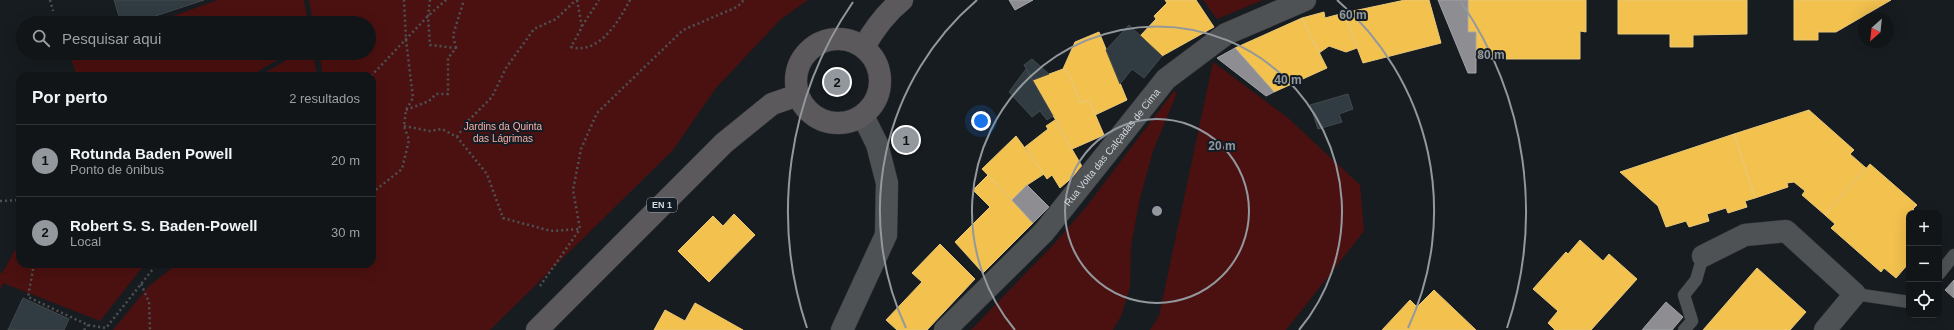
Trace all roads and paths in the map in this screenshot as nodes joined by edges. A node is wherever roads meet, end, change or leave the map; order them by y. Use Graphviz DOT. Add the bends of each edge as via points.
graph roads {
  1 [pos="50,0"];
  2 [pos="404,0"];
  3 [pos="430,0"];
  4 [pos="446,0"];
  5 [pos="464,0"];
  6 [pos="577,0"];
  7 [pos="599,0"];
  8 [pos="630,0"];
  9 [pos="738,0"];
  10 [pos="744,0"];
  11 [pos="902,0"];
  12 [pos="1305,0"];
  13 [pos="737,7"];
  14 [pos="53,11"];
  15 [pos="428,16"];
  16 [pos="582,27"];
  17 [pos="406,40"];
  18 [pos="864,47"];
  19 [pos="456,48"];
  20 [pos="375,72"];
  21 [pos="798,94"];
  22 [pos="406,110"];
  23 [pos="863,116"];
  24 [pos="404,126"];
  25 [pos="457,137"];
  26 [pos="376,190"];
  27 [pos="16,200"];
  28 [pos="0,201"];
  29 [pos="1954,255"];
  30 [pos="1703,256"];
  31 [pos="33,268"];
  32 [pos="154,268"];
  33 [pos="1942,270"];
  34 [pos="141,284"];
  35 [pos="1855,294"];
  36 [pos="1906,302"];
  37 [pos="88,325"];
  38 [pos="84,330"];
  39 [pos="150,330"];
  40 [pos="537,330"];
  41 [pos="842,330"];
  42 [pos="945,330"];
  43 [pos="1684,330"];
  44 [pos="1825,330"];
  1 -- 14 [label="path"];
  2 -- 17 [label="path"];
  3 -- 15 [label="path"];
  4 -- 15 [label="path"];
  5 -- 19 [label="path" via="453,35"];
  6 -- 16 [label="path"];
  6 -- 25 [label="path" via="556,19 534,29 506,68 492,97 466,123"];
  7 -- 16 [label="path"];
  8 -- 16 [label="path" via="604,39 580,49 571,47"];
  9 -- 13 [label="path"];
  10 -- 13 [label="path"];
  11 -- 18 [label="main road" via="879,23"];
  12 -- 42 [label="street, Rua Volta das Calçadas de Cima" via="1226,34 1166,79 1044,232"];
  13 -- 25 [label="path" via="683,30 597,113 581,149 573,190 580,229 551,231 503,218 487,174"];
  15 -- 17 [label="path"];
  15 -- 19 [label="path" via="430,45"];
  17 -- 20 [label="path"];
  17 -- 22 [label="path" via="413,98"];
  18 -- 21 [label="main road" via="850,40 838,38 815,45 806,53 796,74"];
  18 -- 23 [label="main road" via="877,63 881,86 875,103"];
  19 -- 22 [label="path" via="448,58 448,94 436,94 430,101"];
  21 -- 23 [label="main road" via="801,103 811,114 823,121 837,124"];
  21 -- 40 [label="main road, EN 1" via="772,104 724,144"];
  22 -- 24 [label="path"];
  23 -- 41 [label="street" via="877,144 886,183 886,236"];
  24 -- 25 [label="path" via="430,131 442,129"];
  24 -- 26 [label="path" via="409,140 402,169"];
  27 -- 28 [label="path"];
  29 -- 33 [label="lane"];
  30 -- 35 [label="street" via="1745,235 1786,231"];
  30 -- 43 [label="lane" via="1696,280 1684,295 1692,321"];
  31 -- 37 [label="path" via="28,297"];
  32 -- 34 [label="path"];
  34 -- 37 [label="path" via="106,328"];
  34 -- 39 [label="path" via="149,302"];
  35 -- 36 [label="lane"];
  35 -- 44 [label="street"];
  37 -- 38 [label="path"];
}
